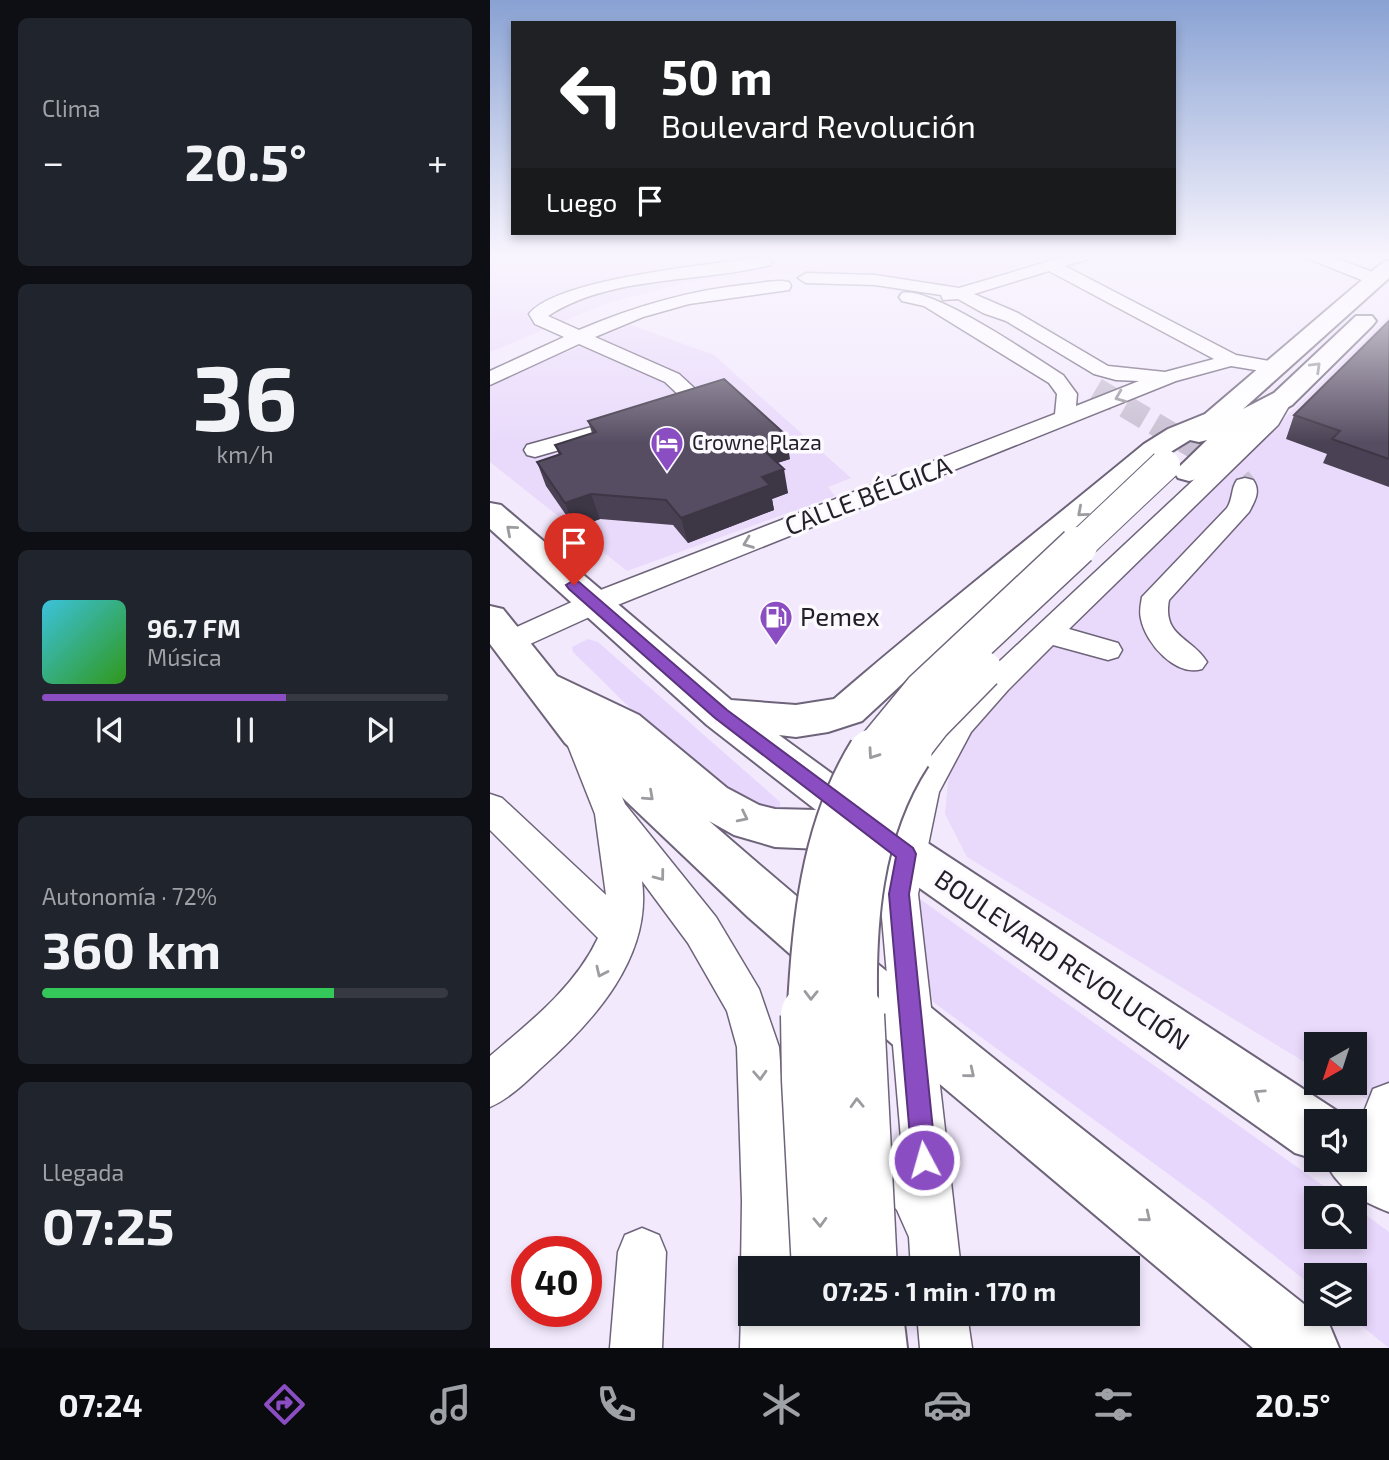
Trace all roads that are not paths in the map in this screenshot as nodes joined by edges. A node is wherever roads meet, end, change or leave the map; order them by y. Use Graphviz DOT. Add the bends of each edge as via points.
graph roads {
  1 [pos="540,318"];
  2 [pos="621,318"];
  3 [pos="962,318"];
  4 [pos="976,318"];
  5 [pos="1014,318"];
  6 [pos="1151,318"];
  7 [pos="1337,318"];
  8 [pos="1352,318"];
  9 [pos="571,333"];
  10 [pos="1231,360"];
  11 [pos="490,363"];
  12 [pos="1274,367"];
  13 [pos="1169,377"];
  14 [pos="490,379"];
  15 [pos="1096,388"];
  16 [pos="1283,399"];
  17 [pos="1065,419"];
  18 [pos="1217,419"];
  19 [pos="535,450"];
  20 [pos="1177,469"];
  21 [pos="1245,485"];
  22 [pos="490,512"];
  23 [pos="594,603"];
  24 [pos="499,630"];
  25 [pos="1046,633"];
  26 [pos="931,636"];
  27 [pos="1108,650"];
  28 [pos="1192,662"];
  29 [pos="892,673"];
  30 [pos="997,682"];
  31 [pos="545,685"];
  32 [pos="721,714"];
  33 [pos="960,723"];
  34 [pos="579,732"];
  35 [pos="490,808"];
  36 [pos="611,811"];
  37 [pos="906,854"];
  38 [pos="619,933"];
  39 [pos="911,1024"];
  40 [pos="490,1085"];
  41 [pos="1389,1105"];
  42 [pos="1304,1124"];
  43 [pos="1370,1169"];
  44 [pos="766,1201"];
  45 [pos="642,1252"];
  46 [pos="934,1255"];
  47 [pos="766,1256"];
  48 [pos="821,1256"];
  49 [pos="866,1256"];
  50 [pos="766,1326"];
  51 [pos="824,1326"];
  52 [pos="871,1326"];
  53 [pos="943,1326"];
  54 [pos="636,1348"];
  55 [pos="766,1348"];
  56 [pos="825,1348"];
  57 [pos="873,1348"];
  58 [pos="946,1348"];
  59 [pos="1305,1348"];
  1 -- 9 [label="street"];
  2 -- 9 [label="street"];
  3 -- 17 [label="street" via="1056,379 1067,394"];
  4 -- 15 [label="street"];
  5 -- 13 [label="street" via="1101,370"];
  6 -- 10 [label="street"];
  7 -- 12 [label="main road"];
  16 -- 8 [label="main road, one-way"];
  9 -- 11 [label="street"];
  9 -- 14 [label="street"];
  9 -- 19 [label="street" via="672,378 698,402"];
  10 -- 12 [label="street"];
  10 -- 13 [label="street, CALLE BÉLGICA"];
  12 -- 18 [label="main road"];
  13 -- 17 [label="street, CALLE BÉLGICA, one-way"];
  16 -- 20 [label="main road"];
  16 -- 25 [label="street" via="1270,421"];
  17 -- 23 [label="street, CALLE BÉLGICA, one-way"];
  18 -- 20 [label="main road"];
  18 -- 26 [label="main road, one-way" via="1154,450"];
  20 -- 48 [label="main road, one-way, bridge" via="923,691 862,769 837,831 811,980 810,1049"];
  49 -- 20 [label="main road, one-way, bridge" via="851,961 867,842 890,783 948,705"];
  21 -- 28 [label="street" via="1245,498 1237,512 1156,597 1154,618 1166,643"];
  23 -- 22 [label="main road, BOULEVARD REVOLUCIÓN, one-way"];
  23 -- 24 [label="street, CALLE BÉLGICA"];
  23 -- 32 [label="main road, BOULEVARD REVOLUCIÓN"];
  24 -- 31 [label="main road"];
  25 -- 27 [label="street"];
  25 -- 30 [label="street"];
  26 -- 29 [label="main road"];
  26 -- 30 [label="main road" via="952,636 979,646 995,668"];
  29 -- 32 [label="main road" via="848,710 828,717 796,721"];
  29 -- 33 [label="main road" via="892,687 910,710 940,722"];
  30 -- 33 [label="street"];
  31 -- 34 [label="main road"];
  31 -- 37 [label="main road, one-way" via="625,726 711,801 751,822 821,830"];
  32 -- 37 [label="main road, BOULEVARD REVOLUCIÓN"];
  33 -- 37 [label="street" via="922,791"];
  34 -- 36 [label="street"];
  34 -- 39 [label="main road, one-way" via="765,901"];
  35 -- 38 [label="street"];
  36 -- 38 [label="street" via="625,891"];
  36 -- 44 [label="street, one-way" via="702,930 745,1003 758,1047"];
  37 -- 39 [label="street" via="899,894"];
  42 -- 37 [label="main road, BOULEVARD REVOLUCIÓN, one-way"];
  38 -- 40 [label="street, one-way" via="597,982"];
  39 -- 46 [label="street"];
  39 -- 59 [label="main road, one-way"];
  41 -- 43 [label="street"];
  44 -- 46 [label="street" via="800,1168 842,1155 883,1164 915,1195"];
  44 -- 47 [label="street"];
  45 -- 54 [label="street"];
  50 -- 55 [label="street"];
  51 -- 56 [label="main road"];
  52 -- 57 [label="main road"];
  53 -- 58 [label="street"];
}
